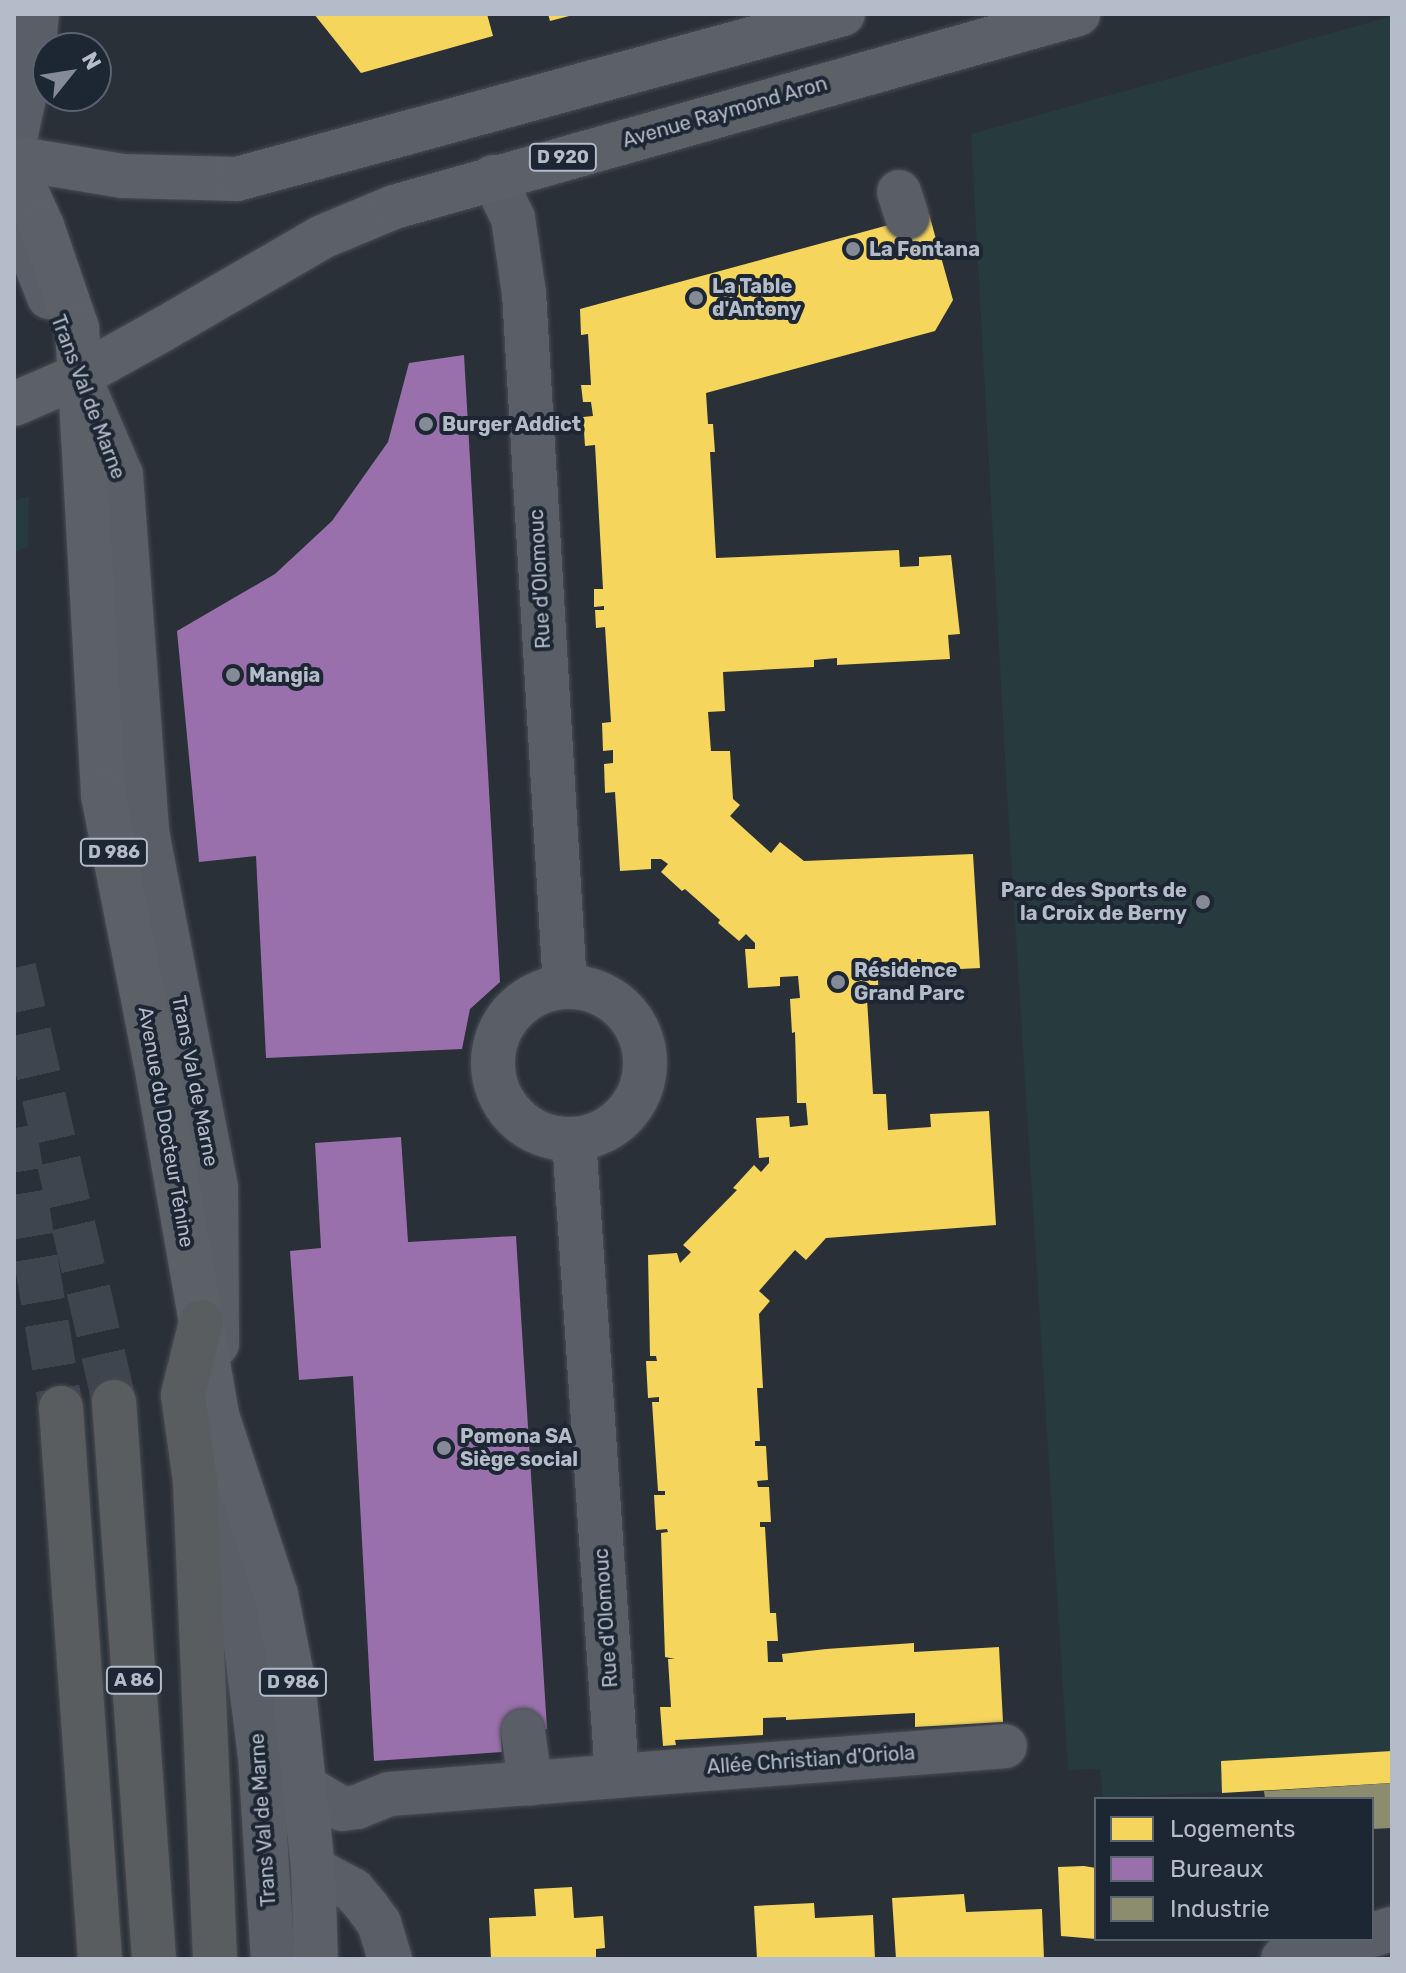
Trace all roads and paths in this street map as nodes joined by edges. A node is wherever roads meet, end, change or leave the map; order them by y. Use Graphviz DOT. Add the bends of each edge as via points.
graph roads {
  1 [pos="37,14"];
  2 [pos="843,14"];
  3 [pos="1078,14"];
  4 [pos="14,144"];
  5 [pos="14,161"];
  6 [pos="493,177"];
  7 [pos="14,225"];
  8 [pos="79,376"];
  9 [pos="14,404"];
  10 [pos="565,987"];
  11 [pos="574,1139"];
  12 [pos="201,1322"];
  13 [pos="114,1402"];
  14 [pos="61,1408"];
  15 [pos="217,1415"];
  16 [pos="523,1731"];
  17 [pos="1005,1746"];
  18 [pos="617,1776"];
  19 [pos="530,1784"];
  20 [pos="305,1787"];
  21 [pos="313,1869"];
  22 [pos="1349,1941"];
  23 [pos="100,1959"];
  24 [pos="154,1959"];
  25 [pos="215,1959"];
  26 [pos="273,1959"];
  27 [pos="316,1959"];
  28 [pos="390,1959"];
  29 [pos="1283,1959"];
  1 -- 4 [label="street"];
  2 -- 5 [label="main road" via="237,179 123,176"];
  3 -- 6 [label="main road, Avenue Raymond Aron / D 920"];
  5 -- 8 [label="main road, D 986" via="77,328"];
  6 -- 8 [label="main road, Avenue Raymond Aron / D 920" via="394,207 322,237"];
  6 -- 10 [label="street, Rue d'Olomouc" via="513,218 524,293"];
  7 -- 8 [label="street, Trans Val de Marne" via="34,259"];
  8 -- 9 [label="main road, D 920"];
  8 -- 12 [label="main road, Avenue du Docteur Ténine / D 986" via="103,795"];
  8 -- 15 [label="street, Trans Val de Marne" via="121,475 147,832 216,1187"];
  10 -- 11 [label="street" via="589,989 611,999 635,1026 646,1059 643,1083 625,1114 597,1135"];
  10 -- 11 [label="street" via="542,992 504,1022 493,1069 499,1092 528,1128"];
  11 -- 18 [label="street, Rue d'Olomouc"];
  12 -- 15 [label="main road, Avenue du Docteur Ténine / D 986"];
  12 -- 25 [label="highway" via="183,1395 195,1482"];
  13 -- 24 [label="highway, A 86"];
  14 -- 23 [label="highway, A 86"];
  15 -- 20 [label="main road, Avenue du Docteur Ténine / D 986" via="276,1594"];
  15 -- 26 [label="street, Trans Val de Marne" via="260,1755"];
  16 -- 19 [label="street"];
  17 -- 18 [label="street, Allée Christian d'Oriola"];
  18 -- 19 [label="street"];
  19 -- 20 [label="street" via="390,1794 342,1809"];
  20 -- 21 [label="main road, Avenue du Docteur Ténine / D 986"];
  21 -- 27 [label="main road, Avenue du Docteur Ténine / D 986"];
  21 -- 28 [label="street" via="353,1890 379,1923"];
  22 -- 29 [label="street"];
}
